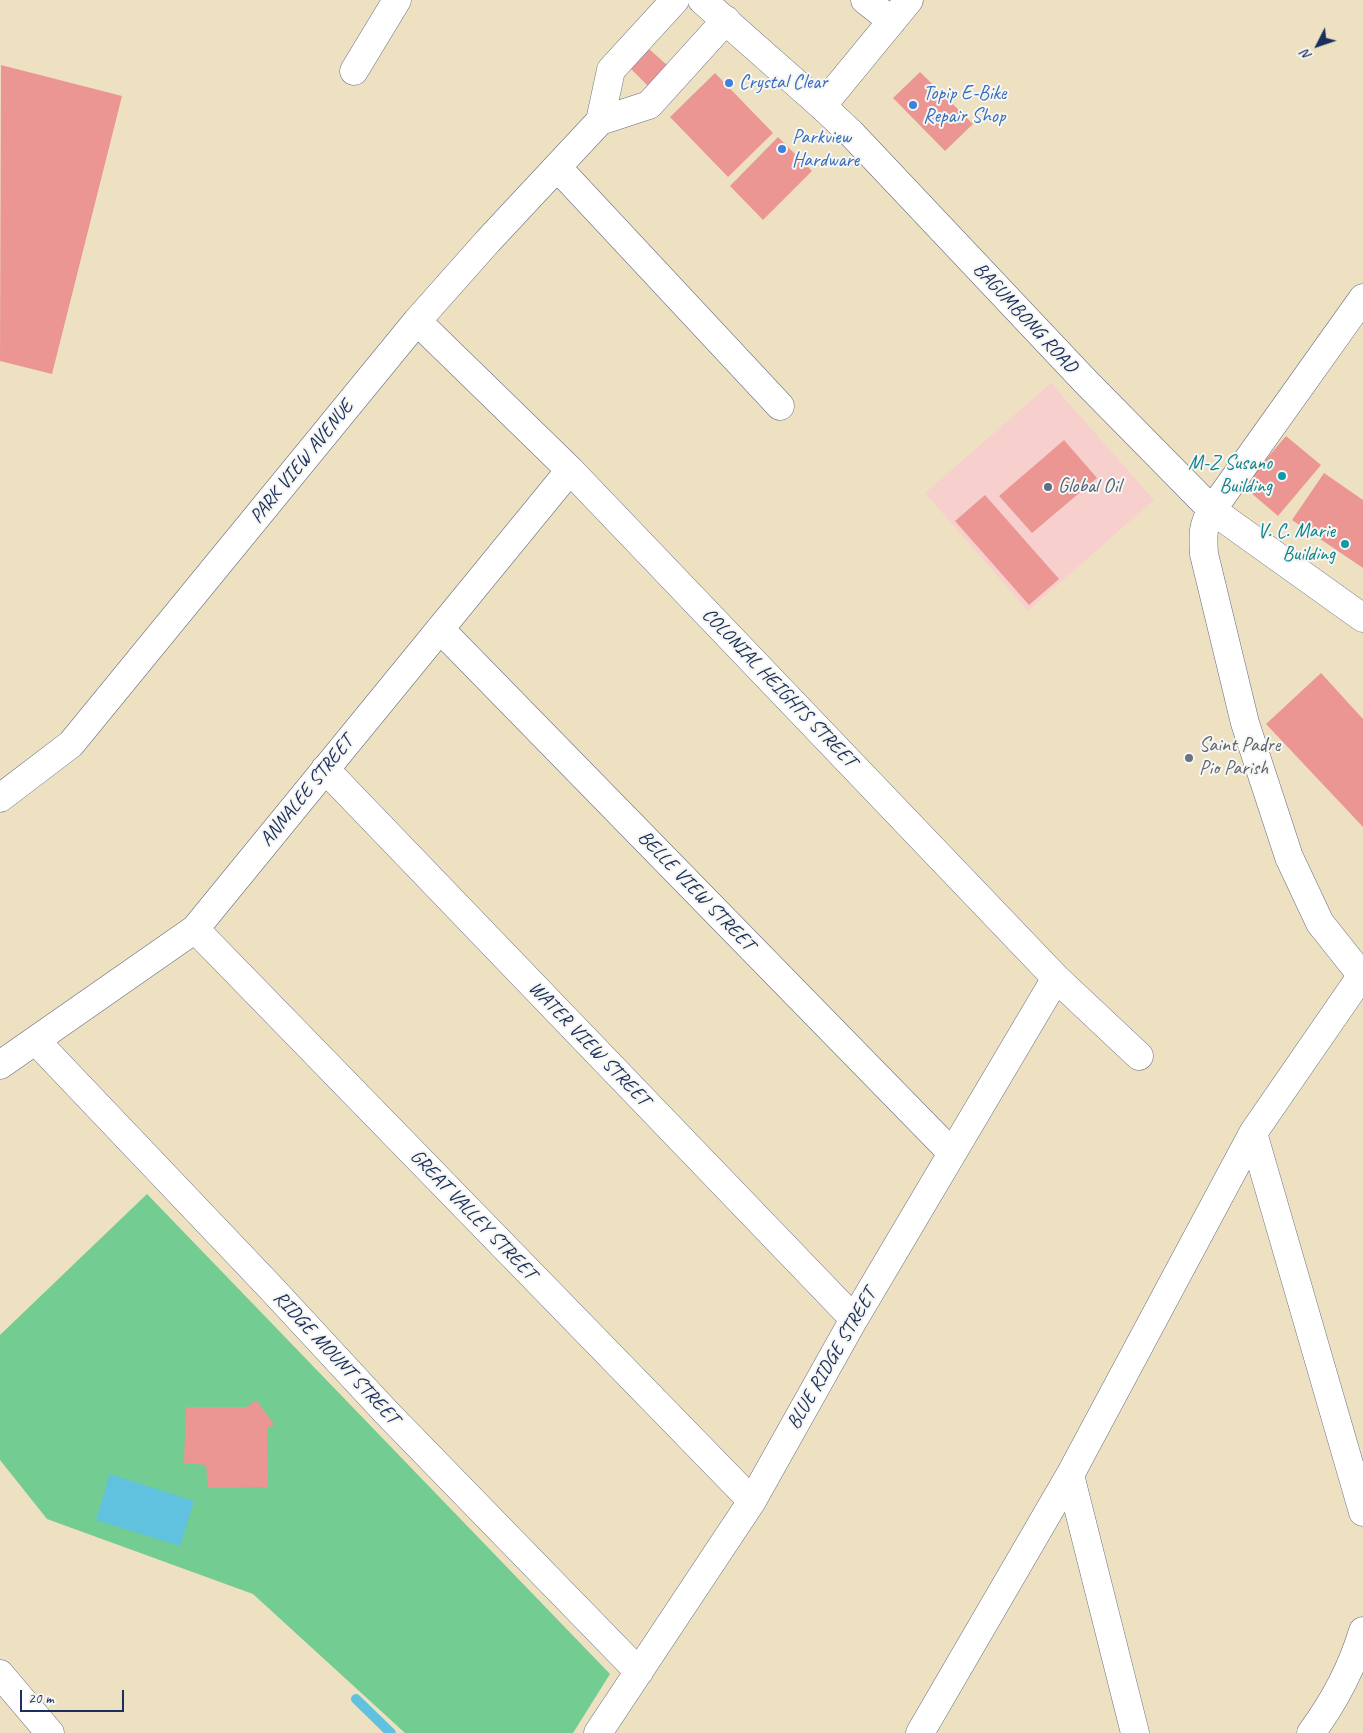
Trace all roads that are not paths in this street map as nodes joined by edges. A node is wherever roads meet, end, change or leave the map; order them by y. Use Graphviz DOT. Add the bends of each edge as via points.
graph roads {
  1 [pos="397,0"];
  2 [pos="675,0"];
  3 [pos="702,0"];
  4 [pos="865,0"];
  5 [pos="909,0"];
  6 [pos="726,20"];
  7 [pos="892,21"];
  8 [pos="354,71"];
  9 [pos="822,106"];
  10 [pos="600,121"];
  11 [pos="557,167"];
  12 [pos="1363,298"];
  13 [pos="417,321"];
  14 [pos="780,406"];
  15 [pos="570,470"];
  16 [pos="1212,510"];
  17 [pos="1363,618"];
  18 [pos="440,629"];
  19 [pos="325,769"];
  20 [pos="0,798"];
  21 [pos="195,929"];
  22 [pos="1363,976"];
  23 [pos="1056,978"];
  24 [pos="36,1041"];
  25 [pos="1139,1056"];
  26 [pos="0,1065"];
  27 [pos="1253,1133"];
  28 [pos="952,1153"];
  29 [pos="854,1319"];
  30 [pos="1070,1475"];
  31 [pos="752,1501"];
  32 [pos="1363,1512"];
  33 [pos="1363,1631"];
  34 [pos="639,1672"];
  35 [pos="0,1674"];
  36 [pos="50,1733"];
  37 [pos="598,1733"];
  38 [pos="920,1733"];
  39 [pos="1135,1733"];
  40 [pos="1310,1733"];
  1 -- 8 [label="street"];
  2 -- 10 [label="street" via="611,70"];
  3 -- 6 [label="street, BAGUMBONG ROAD"];
  4 -- 7 [label="street"];
  5 -- 7 [label="street"];
  6 -- 9 [label="street, BAGUMBONG ROAD"];
  6 -- 10 [label="street, PARK VIEW AVENUE" via="649,105"];
  7 -- 9 [label="street"];
  9 -- 16 [label="street, BAGUMBONG ROAD"];
  10 -- 11 [label="street, PARK VIEW AVENUE"];
  11 -- 13 [label="street, PARK VIEW AVENUE"];
  11 -- 14 [label="street"];
  12 -- 16 [label="street"];
  13 -- 15 [label="street, COLONIAL HEIGHTS STREET"];
  13 -- 20 [label="street, PARK VIEW AVENUE" via="71,744"];
  15 -- 18 [label="street, ANNALEE STREET"];
  15 -- 23 [label="street, COLONIAL HEIGHTS STREET"];
  16 -- 17 [label="street, BAGUMBONG ROAD"];
  16 -- 22 [label="street" via="1205,521 1204,554 1245,722 1289,857 1320,924"];
  18 -- 19 [label="street, ANNALEE STREET"];
  18 -- 28 [label="street, BELLE VIEW STREET"];
  19 -- 21 [label="street, ANNALEE STREET"];
  19 -- 29 [label="street, WATER VIEW STREET"];
  21 -- 24 [label="street, ANNALEE STREET"];
  21 -- 31 [label="street, GREAT VALLEY STREET"];
  22 -- 27 [label="street"];
  23 -- 25 [label="street, COLONIAL HEIGHTS STREET"];
  23 -- 28 [label="street, BLUE RIDGE STREET"];
  24 -- 26 [label="street, ANNALEE STREET"];
  24 -- 34 [label="street, RIDGE MOUNT STREET" via="385,1411"];
  27 -- 30 [label="street"];
  27 -- 32 [label="street"];
  28 -- 29 [label="street, BLUE RIDGE STREET"];
  29 -- 31 [label="street, BLUE RIDGE STREET"];
  30 -- 38 [label="street"];
  30 -- 39 [label="street"];
  31 -- 34 [label="street, BLUE RIDGE STREET"];
  33 -- 40 [label="street" via="1327,1712"];
  34 -- 37 [label="street, BLUE RIDGE STREET"];
  35 -- 36 [label="street"];
}
